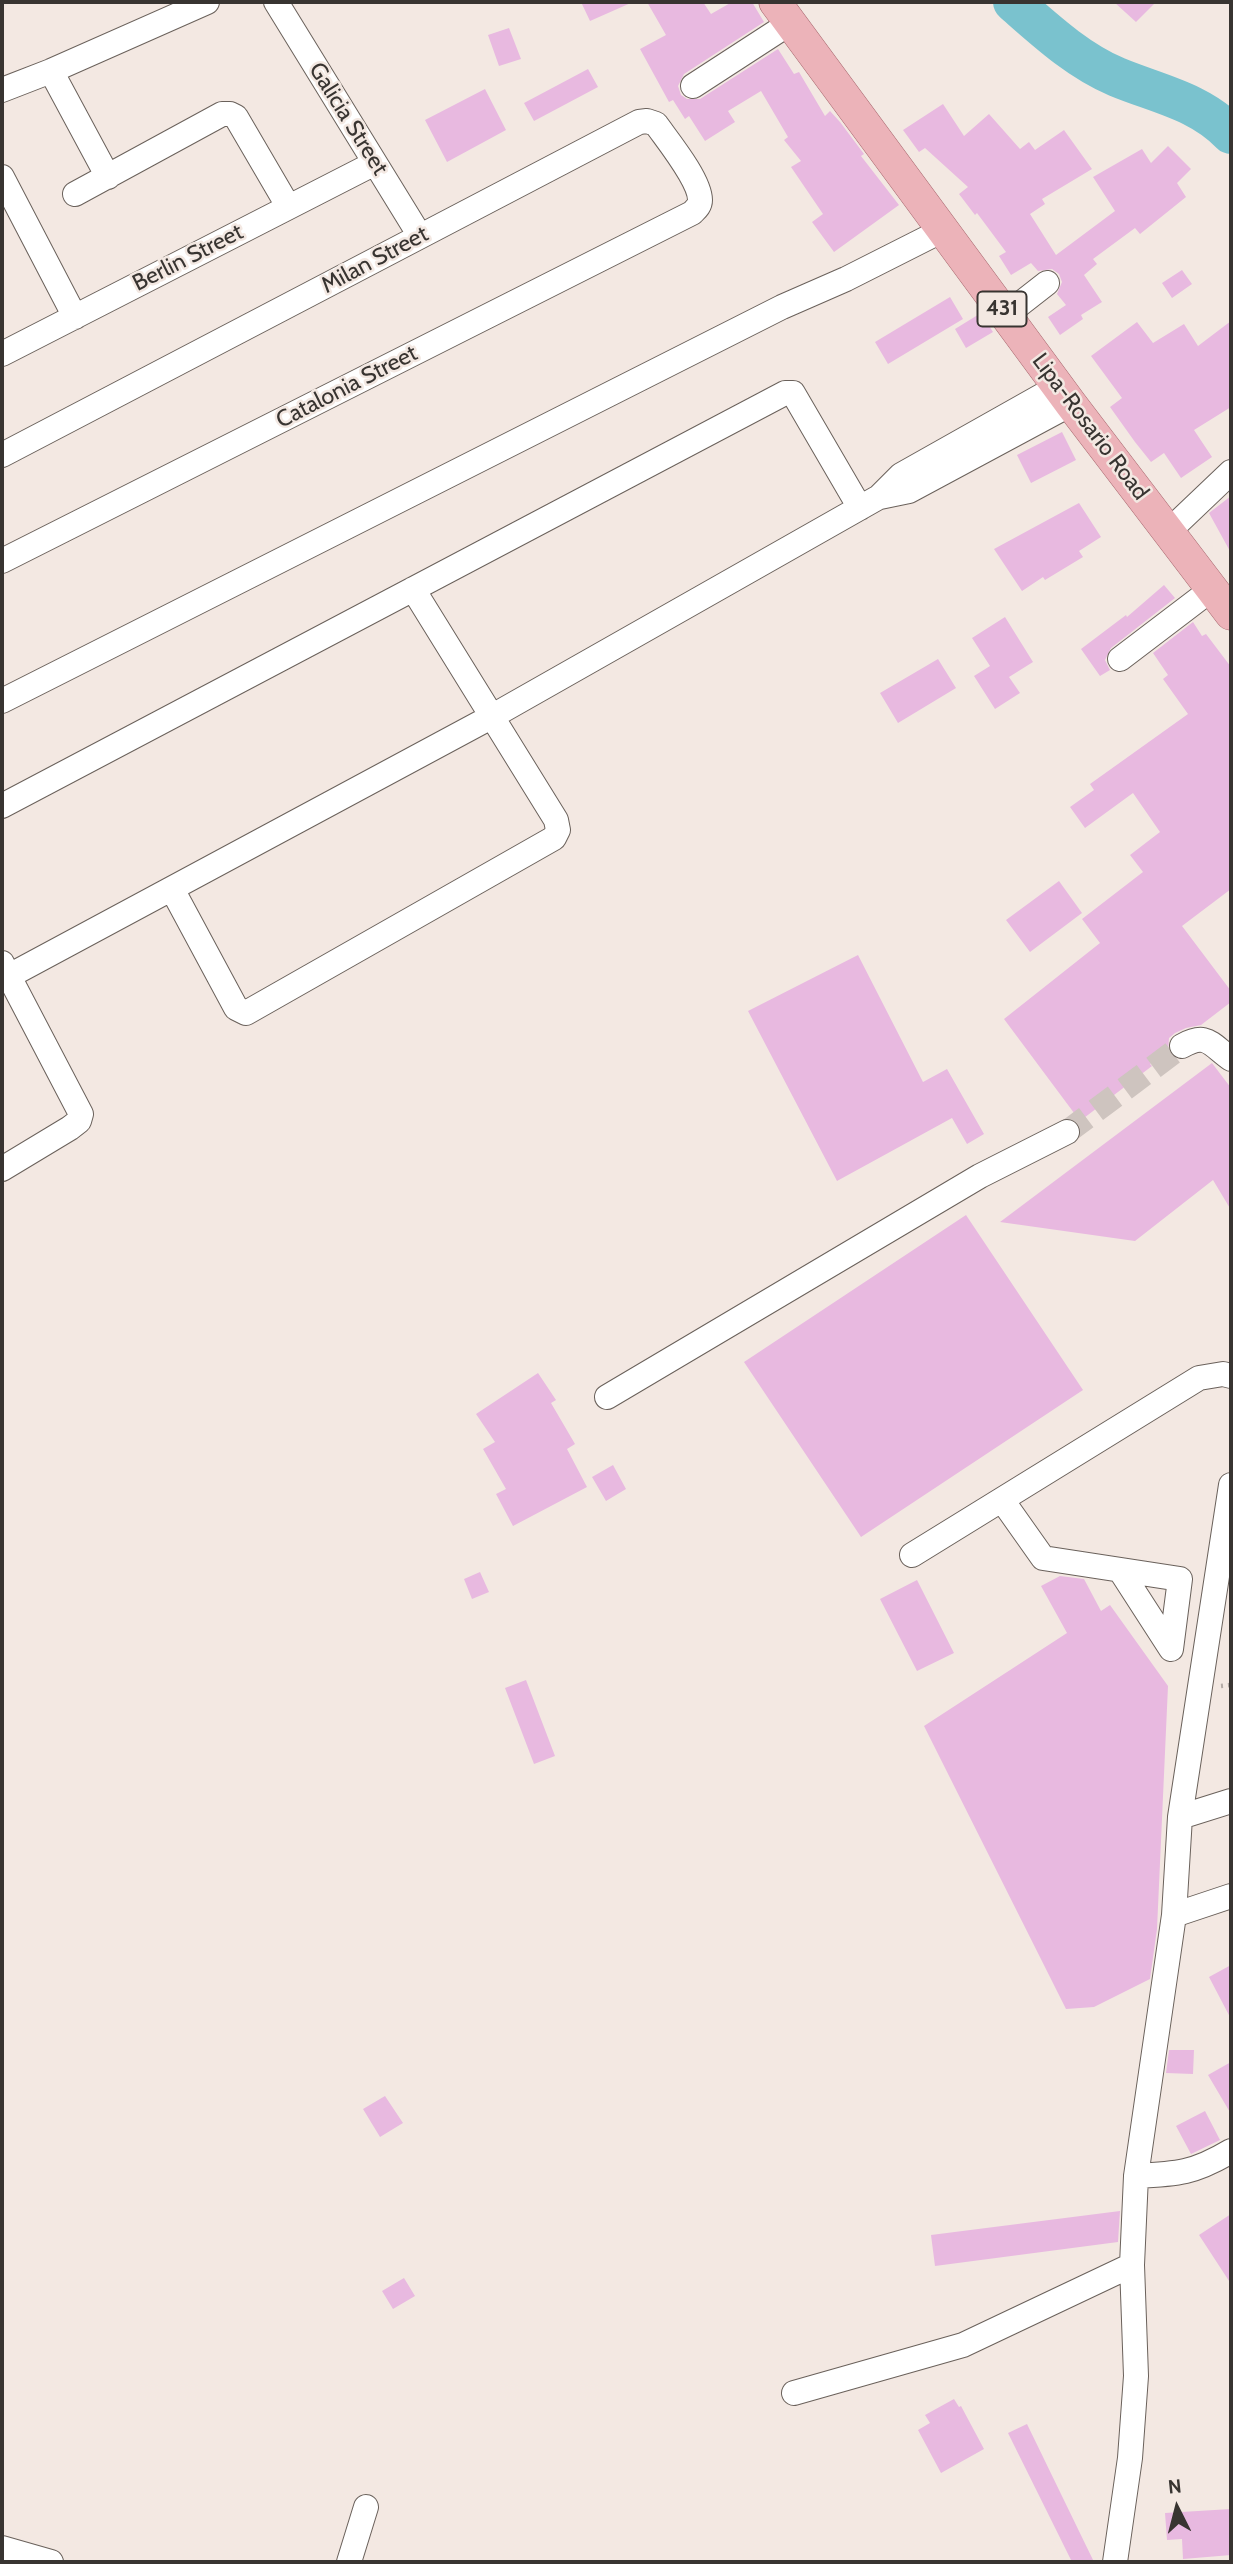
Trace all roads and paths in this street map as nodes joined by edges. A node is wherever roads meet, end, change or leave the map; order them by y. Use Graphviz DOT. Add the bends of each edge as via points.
graph roads {
  1 [pos="207,2"];
  2 [pos="276,2"];
  3 [pos="782,12"];
  4 [pos="51,71"];
  5 [pos="693,86"];
  6 [pos="2,90"];
  7 [pos="375,163"];
  8 [pos="2,177"];
  9 [pos="108,177"];
  10 [pos="75,194"];
  11 [pos="288,206"];
  12 [pos="692,214"];
  13 [pos="943,230"];
  14 [pos="420,236"];
  15 [pos="1046,283"];
  16 [pos="1006,315"];
  17 [pos="75,317"];
  18 [pos="2,354"];
  19 [pos="1065,395"];
  20 [pos="2,455"];
  21 [pos="1231,472"];
  22 [pos="870,502"];
  23 [pos="1169,531"];
  24 [pos="2,561"];
  25 [pos="413,589"];
  26 [pos="1212,589"];
  27 [pos="1231,614"];
  28 [pos="1120,659"];
  29 [pos="2,701"];
  30 [pos="491,717"];
  31 [pos="2,806"];
  32 [pos="172,889"];
  33 [pos="6,970"];
  34 [pos="1182,1046"];
  35 [pos="1231,1059"];
  36 [pos="1067,1132"];
  37 [pos="2,1169"];
  38 [pos="1231,1376"];
  39 [pos="607,1397"];
  40 [pos="1231,1485"];
  41 [pos="1002,1500"];
  42 [pos="912,1555"];
  43 [pos="1119,1570"];
  44 [pos="1231,1801"];
  45 [pos="1180,1818"];
  46 [pos="1231,1896"];
  47 [pos="1174,1915"];
  48 [pos="1231,2151"];
  49 [pos="1136,2176"];
  50 [pos="1132,2265"];
  51 [pos="794,2393"];
  52 [pos="366,2507"];
  53 [pos="2,2548"];
  54 [pos="51,2562"];
  55 [pos="349,2562"];
  56 [pos="1115,2562"];
  1 -- 4 [label="street"];
  2 -- 7 [label="street, Galicia Street"];
  3 -- 5 [label="street"];
  3 -- 13 [label="main road, Lipa-Rosario Road / 431"];
  4 -- 6 [label="street"];
  4 -- 9 [label="street"];
  7 -- 11 [label="street, Berlin Street"];
  7 -- 14 [label="street, Galicia Street"];
  8 -- 17 [label="street"];
  9 -- 10 [label="street"];
  9 -- 11 [label="street" via="222,114 230,114"];
  11 -- 17 [label="street, Berlin Street"];
  12 -- 14 [label="street, Milan Street" via="699,207 696,184 656,124 647,121"];
  12 -- 24 [label="street, Catalonia Street"];
  13 -- 16 [label="main road, Lipa-Rosario Road / 431"];
  13 -- 29 [label="street"];
  14 -- 20 [label="street, Milan Street"];
  15 -- 16 [label="street"];
  16 -- 19 [label="main road, Lipa-Rosario Road / 431"];
  17 -- 18 [label="street, Berlin Street"];
  19 -- 22 [label="street" via="901,475"];
  19 -- 23 [label="main road, Lipa-Rosario Road / 431"];
  21 -- 23 [label="street"];
  22 -- 25 [label="street" via="790,392"];
  22 -- 30 [label="street"];
  23 -- 26 [label="main road, Lipa-Rosario Road / 431"];
  25 -- 30 [label="street"];
  25 -- 31 [label="street"];
  26 -- 27 [label="main road, Lipa-Rosario Road / 431"];
  26 -- 28 [label="street"];
  30 -- 32 [label="street"];
  30 -- 32 [label="street" via="556,820 554,838 249,1012 236,1007"];
  32 -- 33 [label="street"];
  33 -- 37 [label="street" via="81,1114 70,1128"];
  34 -- 35 [label="street" via="1203,1038"];
  36 -- 39 [label="street" via="980,1176"];
  38 -- 41 [label="street" via="1199,1378"];
  40 -- 45 [label="street"];
  41 -- 42 [label="street"];
  41 -- 43 [label="street" via="1043,1558"];
  44 -- 45 [label="street"];
  45 -- 47 [label="street"];
  46 -- 47 [label="street"];
  47 -- 49 [label="street"];
  48 -- 49 [label="street" via="1181,2173"];
  49 -- 50 [label="street"];
  50 -- 51 [label="street" via="963,2345"];
  50 -- 56 [label="street" via="1136,2376"];
  52 -- 55 [label="street"];
  53 -- 54 [label="street"];
}
